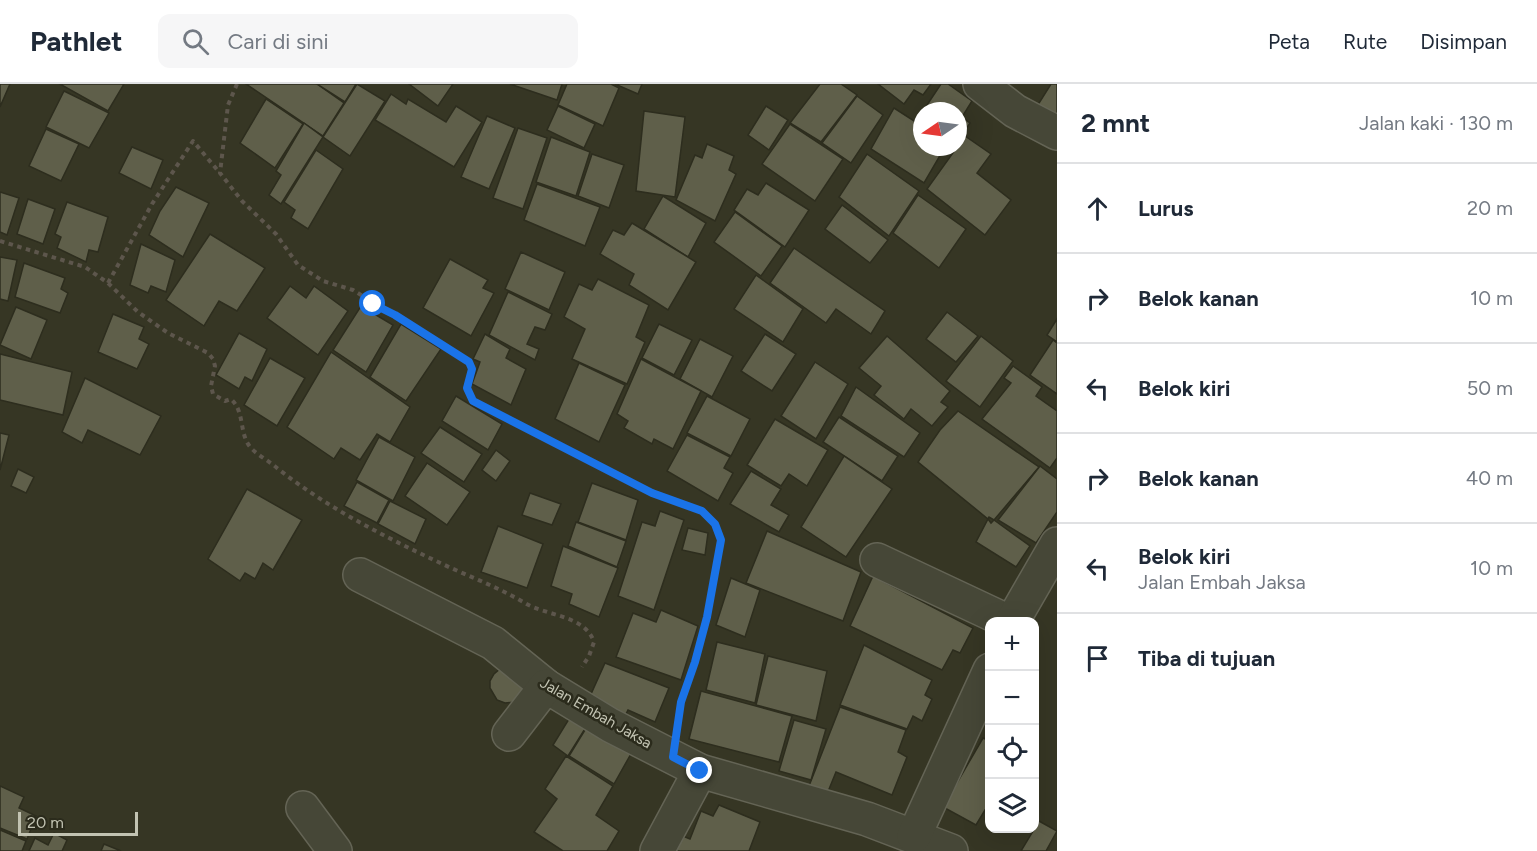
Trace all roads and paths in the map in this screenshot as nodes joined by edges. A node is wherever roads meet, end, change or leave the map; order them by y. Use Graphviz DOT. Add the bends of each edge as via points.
graph roads {
  1 [pos="237,84"];
  2 [pos="980,84"];
  3 [pos="1057,133"];
  4 [pos="220,173"];
  5 [pos="0,241"];
  6 [pos="108,283"];
  7 [pos="1057,544"];
  8 [pos="877,560"];
  9 [pos="360,575"];
  10 [pos="1001,617"];
  11 [pos="1012,617"];
  12 [pos="990,671"];
  13 [pos="559,694"];
  14 [pos="509,734"];
  15 [pos="686,764"];
  16 [pos="303,808"];
  17 [pos="914,836"];
  18 [pos="335,851"];
  19 [pos="657,851"];
  20 [pos="951,851"];
  1 -- 4 [label="path" via="228,105"];
  2 -- 3 [label="street" via="1014,111"];
  4 -- 6 [label="path" via="194,141 152,204"];
  4 -- 15 [label="path" via="276,234 298,265 323,280 353,290 469,362 472,369 467,388 473,401 652,493 702,511 715,524 721,540 707,617 681,702"];
  5 -- 6 [label="path" via="85,267"];
  6 -- 13 [label="path" via="138,312 168,333 208,352 215,366 213,394 236,403 250,447 305,490 398,543 503,590 534,609 586,628 594,642 589,656"];
  7 -- 11 [label="street"];
  8 -- 10 [label="street"];
  9 -- 13 [label="street, Jalan Embah Jaksa" via="494,643"];
  12 -- 17 [label="street"];
  13 -- 14 [label="street"];
  13 -- 15 [label="street, Jalan Embah Jaksa" via="609,725"];
  15 -- 17 [label="street, Jalan Embah Jaksa"];
  15 -- 19 [label="street"];
  16 -- 18 [label="street"];
  17 -- 20 [label="street, Jalan Embah Jaksa"];
}
